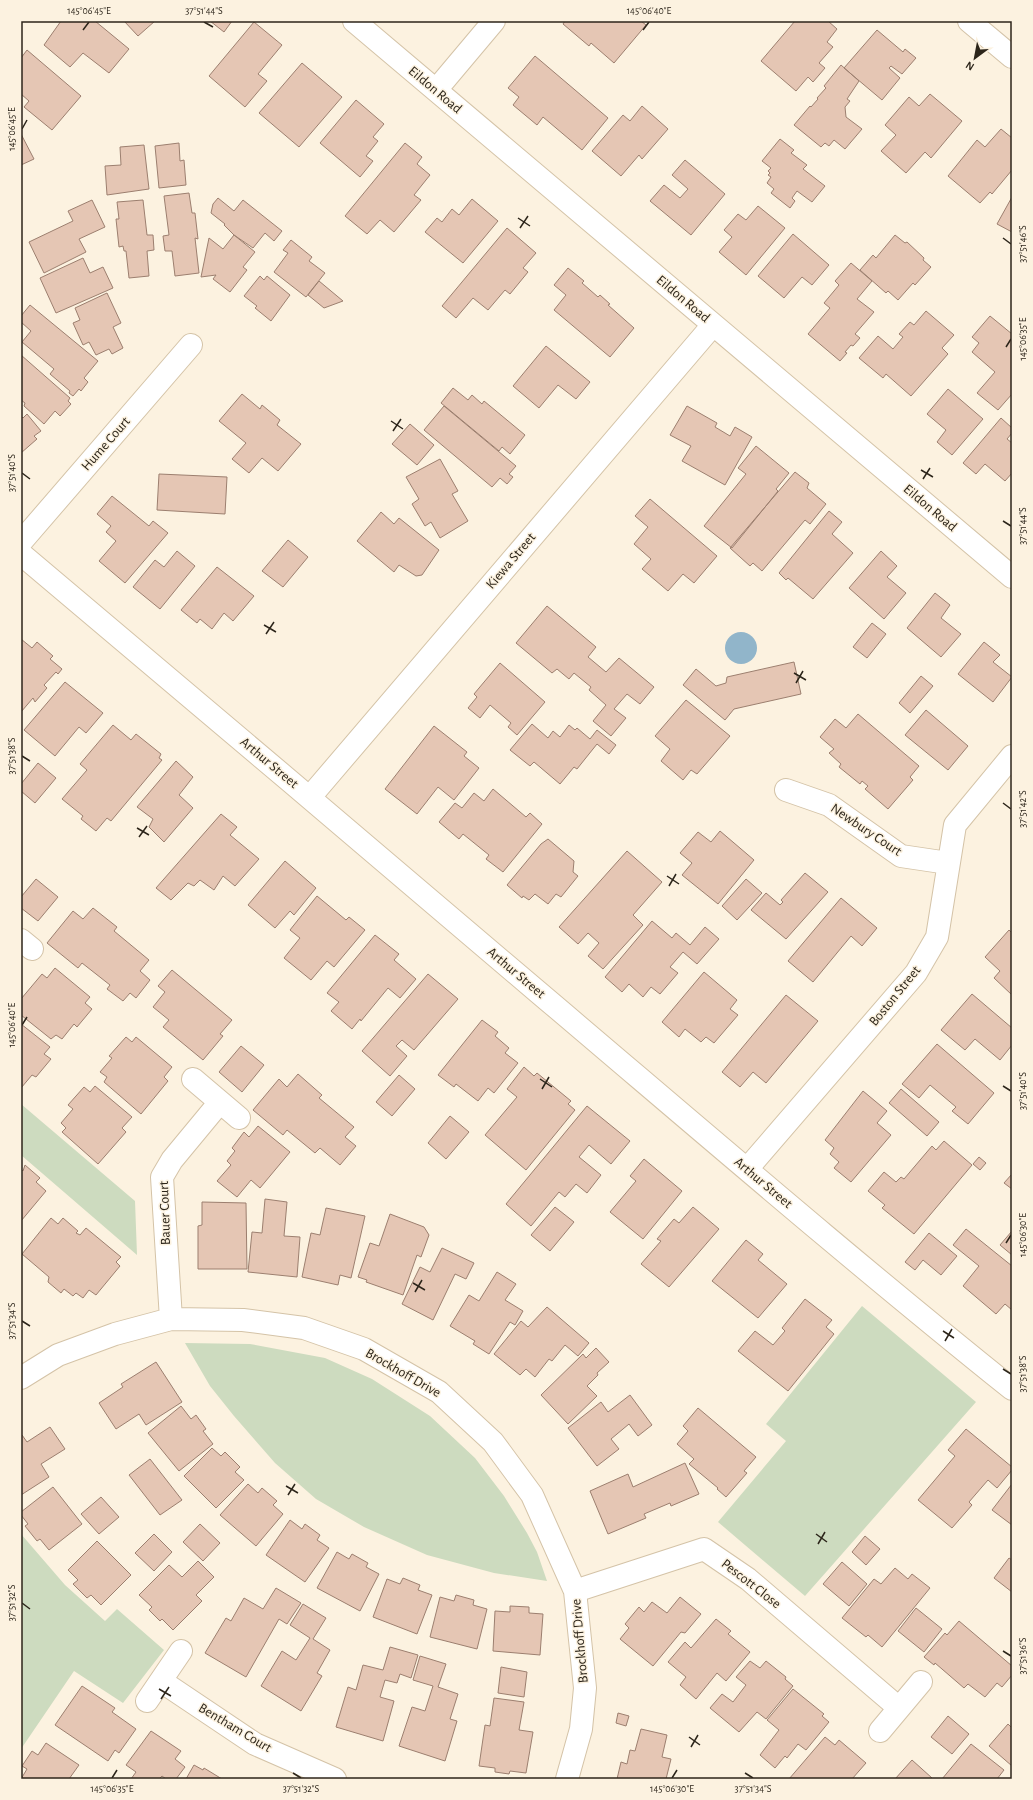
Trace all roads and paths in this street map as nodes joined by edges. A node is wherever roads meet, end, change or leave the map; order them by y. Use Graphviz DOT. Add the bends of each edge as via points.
graph roads {
  1 [pos="354,21"];
  2 [pos="494,21"];
  3 [pos="969,21"];
  4 [pos="1012,58"];
  5 [pos="436,90"];
  6 [pos="713,325"];
  7 [pos="191,345"];
  8 [pos="21,542"];
  9 [pos="21,554"];
  10 [pos="1012,577"];
  11 [pos="1012,756"];
  12 [pos="786,790"];
  13 [pos="310,797"];
  14 [pos="948,863"];
  15 [pos="193,1079"];
  16 [pos="220,1102"];
  17 [pos="239,1118"];
  18 [pos="747,1169"];
  19 [pos="171,1319"];
  20 [pos="21,1378"];
  21 [pos="1012,1389"];
  22 [pos="575,1591"];
  23 [pos="181,1650"];
  24 [pos="161,1681"];
  25 [pos="921,1682"];
  26 [pos="147,1701"];
  27 [pos="899,1708"];
  28 [pos="880,1731"];
  29 [pos="335,1779"];
  30 [pos="567,1779"];
  1 -- 5 [label="street, Eildon Road"];
  2 -- 5 [label="street"];
  3 -- 4 [label="street"];
  5 -- 6 [label="street, Eildon Road"];
  6 -- 10 [label="street, Eildon Road"];
  6 -- 13 [label="street, Kiewa Street"];
  7 -- 8 [label="street, Hume Court"];
  9 -- 13 [label="street, Arthur Street"];
  11 -- 14 [label="street, Boston Street" via="955,825"];
  12 -- 14 [label="street, Newbury Court" via="829,805 901,856"];
  13 -- 18 [label="street, Arthur Street"];
  14 -- 18 [label="street, Boston Street" via="937,937 916,973"];
  15 -- 16 [label="street"];
  16 -- 17 [label="street"];
  16 -- 19 [label="street, Bauer Court" via="172,1160 162,1177"];
  18 -- 21 [label="street, Arthur Street"];
  19 -- 20 [label="street, Brockhoff Drive" via="115,1334 58,1355"];
  19 -- 22 [label="street, Brockhoff Drive" via="243,1320 304,1328 364,1349 439,1392 493,1442 532,1495"];
  22 -- 27 [label="street, Pescott Close" via="704,1549 748,1579"];
  22 -- 30 [label="street, Brockhoff Drive" via="585,1688 581,1730"];
  23 -- 24 [label="street"];
  24 -- 26 [label="street"];
  24 -- 29 [label="street, Bentham Court" via="255,1744"];
  25 -- 27 [label="street"];
  27 -- 28 [label="street"];
}
